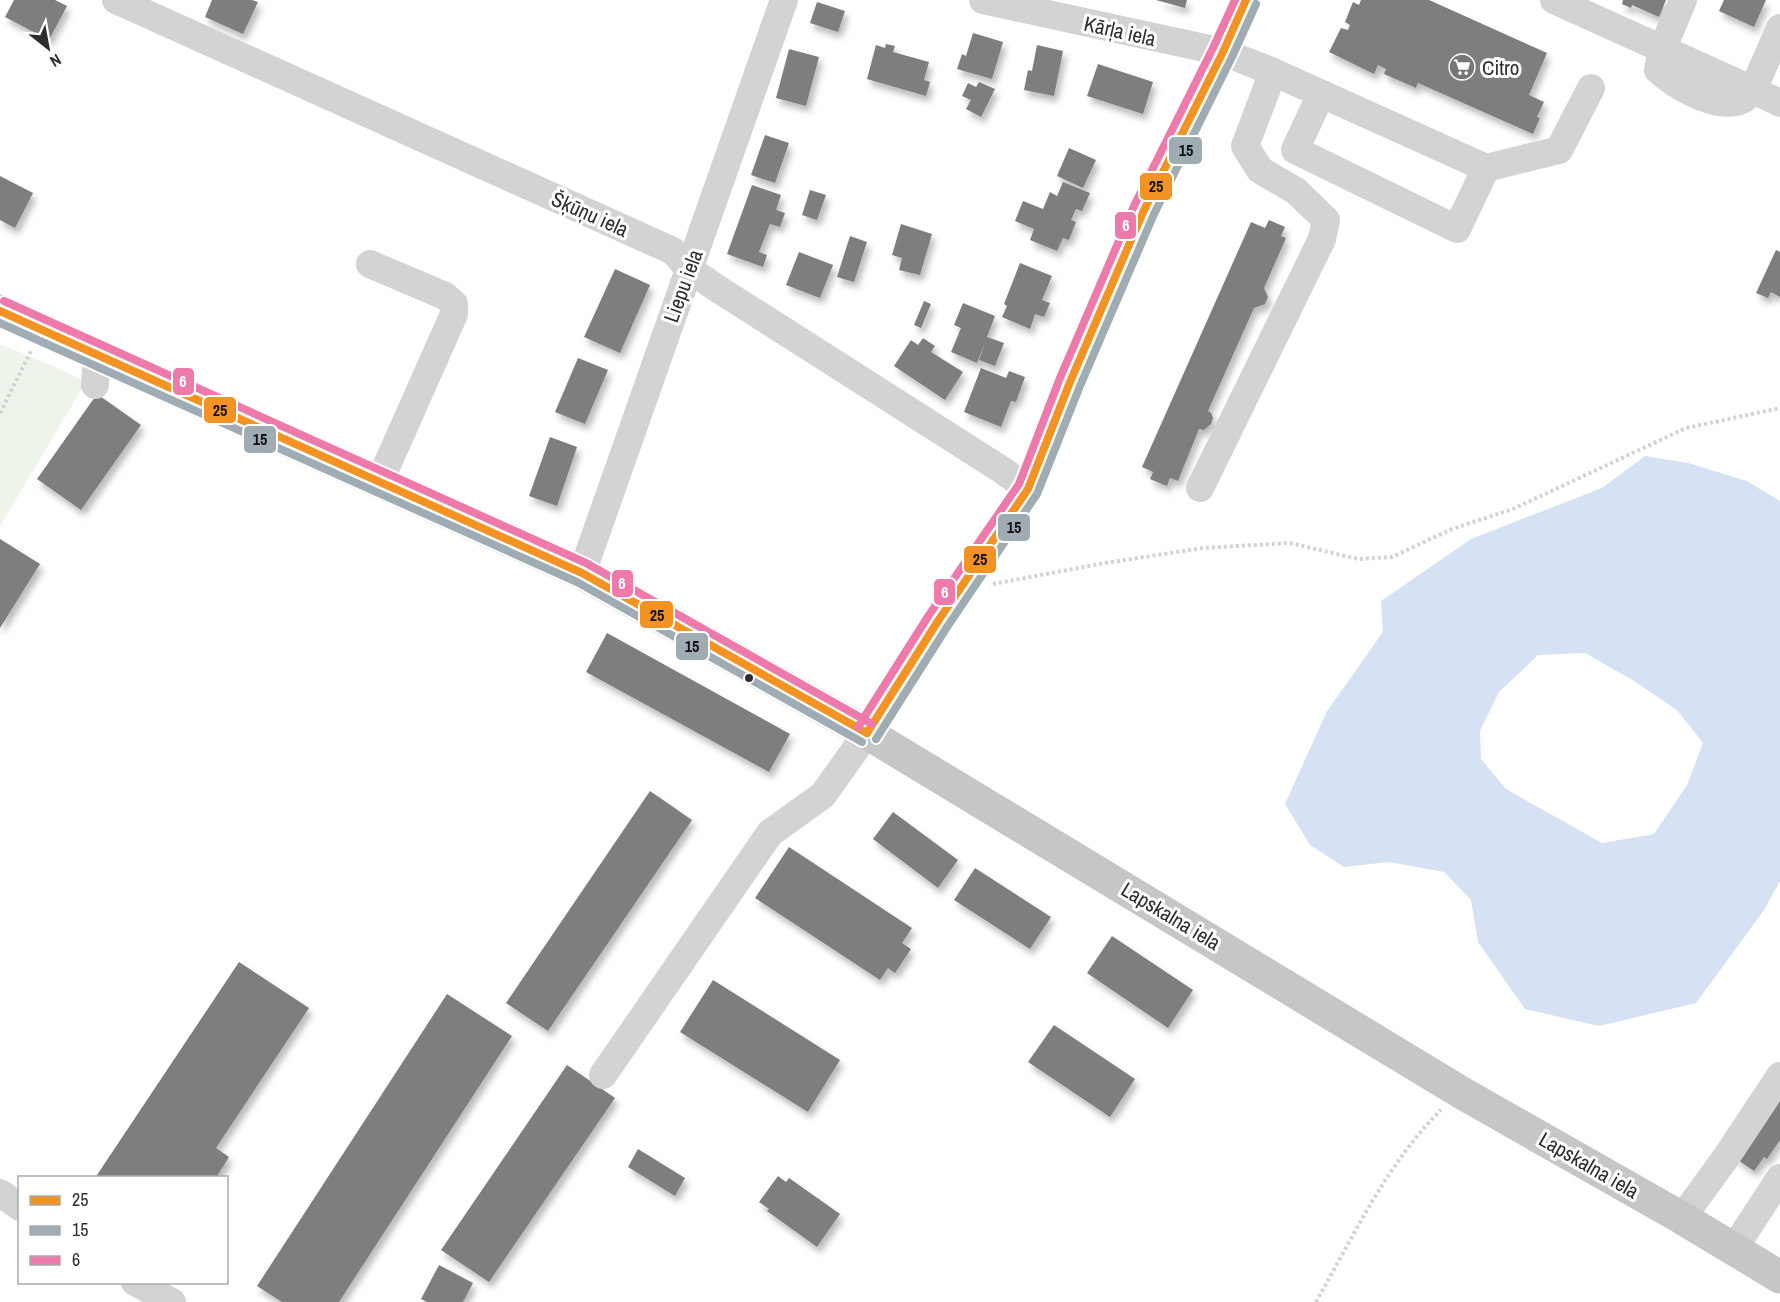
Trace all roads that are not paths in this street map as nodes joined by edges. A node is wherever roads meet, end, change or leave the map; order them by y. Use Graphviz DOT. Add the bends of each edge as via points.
graph roads {
  1 [pos="116,0"];
  2 [pos="784,0"];
  3 [pos="1246,0"];
  4 [pos="1554,0"];
  5 [pos="1683,0"];
  6 [pos="997,1"];
  7 [pos="1780,27"];
  8 [pos="1662,50"];
  9 [pos="1223,52"];
  10 [pos="1271,71"];
  11 [pos="1591,88"];
  12 [pos="1753,90"];
  13 [pos="1321,94"];
  14 [pos="1780,103"];
  15 [pos="1486,168"];
  16 [pos="370,264"];
  17 [pos="689,269"];
  18 [pos="0,311"];
  19 [pos="379,483"];
  20 [pos="1200,488"];
  21 [pos="1028,489"];
  22 [pos="582,573"];
  23 [pos="867,733"];
  24 [pos="603,1075"];
  25 [pos="1780,1076"];
  26 [pos="1780,1178"];
  27 [pos="0,1193"];
  28 [pos="18,1205"];
  29 [pos="1682,1218"];
  30 [pos="1733,1250"];
  31 [pos="1780,1277"];
  32 [pos="139,1284"];
  33 [pos="172,1302"];
  1 -- 17 [label="street, Šķūņu iela" via="673,252"];
  2 -- 17 [label="street, Liepu iela"];
  3 -- 9 [label="street"];
  4 -- 8 [label="street"];
  5 -- 8 [label="street"];
  6 -- 9 [label="street, Kārļa iela"];
  7 -- 12 [label="street"];
  8 -- 12 [label="street"];
  9 -- 10 [label="street, Kārļa iela"];
  9 -- 21 [label="street" via="1144,210"];
  10 -- 13 [label="street, Kārļa iela"];
  10 -- 20 [label="street" via="1245,146 1260,170 1296,191 1326,220 1322,239"];
  11 -- 15 [label="street" via="1559,150"];
  12 -- 14 [label="street"];
  13 -- 15 [label="street, Kārļa iela"];
  13 -- 15 [label="street" via="1295,150 1457,229"];
  16 -- 19 [label="street" via="446,296 454,304 454,314"];
  17 -- 21 [label="street, Šķūņu iela"];
  17 -- 22 [label="street, Liepu iela"];
  18 -- 19 [label="main road, Lapskalna iela" via="98,371"];
  19 -- 22 [label="main road, Lapskalna iela"];
  21 -- 23 [label="street"];
  22 -- 23 [label="main road, Lapskalna iela"];
  23 -- 24 [label="street" via="823,795 770,833"];
  23 -- 29 [label="main road, Lapskalna iela" via="1462,1093"];
  25 -- 29 [label="street"];
  26 -- 30 [label="street"];
  27 -- 28 [label="street"];
  29 -- 30 [label="main road, Lapskalna iela"];
  30 -- 31 [label="main road, Lapskalna iela"];
  32 -- 33 [label="street"];
}
